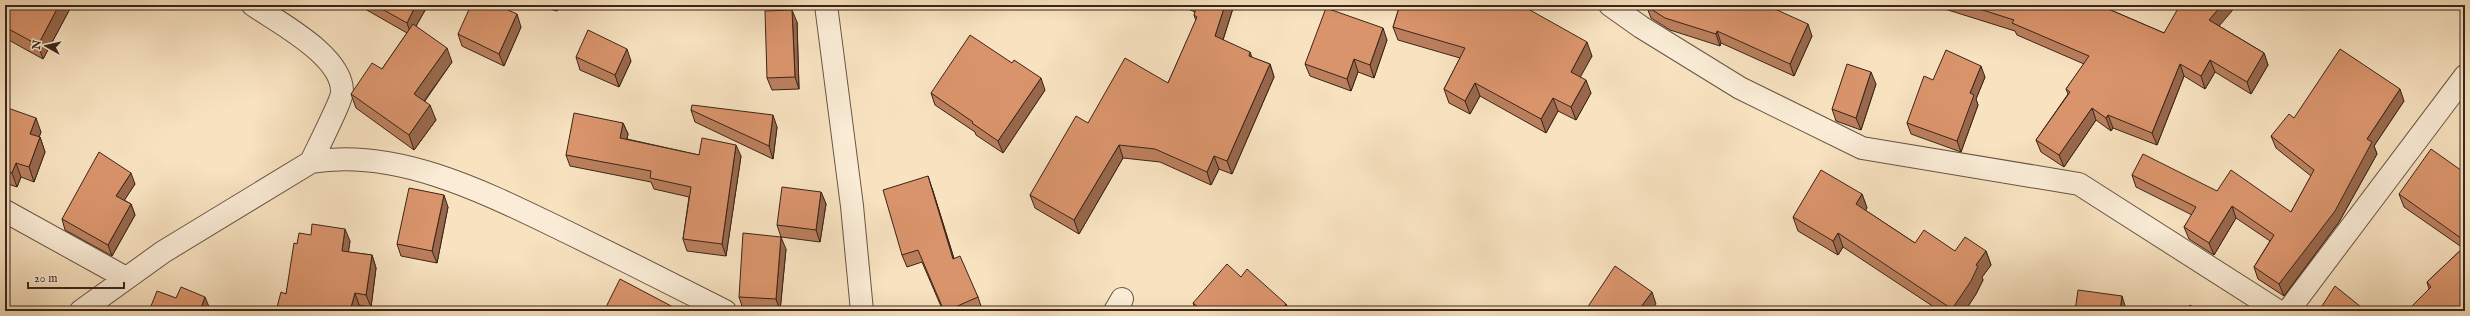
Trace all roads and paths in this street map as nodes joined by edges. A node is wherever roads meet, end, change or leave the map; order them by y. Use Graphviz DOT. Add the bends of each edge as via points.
graph roads {
  1 [pos="253,5"];
  2 [pos="826,5"];
  3 [pos="1610,5"];
  4 [pos="2465,76"];
  5 [pos="311,162"];
  6 [pos="5,211"];
  7 [pos="126,278"];
  8 [pos="81,311"];
  9 [pos="725,311"];
  10 [pos="862,311"];
  11 [pos="2278,311"];
  12 [pos="2288,311"];
  1 -- 5 [label="street" via="326,56 337,72 342,93"];
  2 -- 10 [label="street" via="851,198"];
  3 -- 11 [label="street" via="1740,88 1862,148 2079,184"];
  4 -- 12 [label="street"];
  5 -- 7 [label="street" via="163,252"];
  5 -- 9 [label="street" via="334,158 390,163 477,188"];
  6 -- 7 [label="street"];
  7 -- 8 [label="street"];
}
